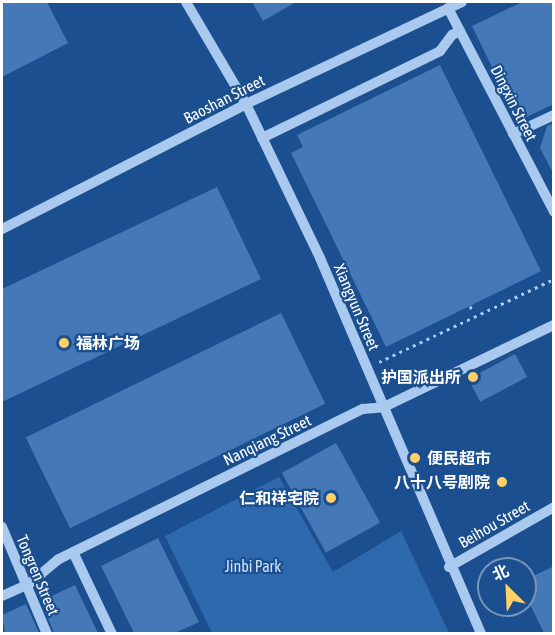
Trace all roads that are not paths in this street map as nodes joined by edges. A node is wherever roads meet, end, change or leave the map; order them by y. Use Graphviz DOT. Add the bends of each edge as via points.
graph roads {
  1 [pos="186,2"];
  2 [pos="462,2"];
  3 [pos="448,8"];
  4 [pos="460,31"];
  5 [pos="246,104"];
  6 [pos="554,115"];
  7 [pos="513,134"];
  8 [pos="262,138"];
  9 [pos="554,212"];
  10 [pos="2,229"];
  11 [pos="554,325"];
  12 [pos="384,407"];
  13 [pos="554,507"];
  14 [pos="2,527"];
  15 [pos="73,552"];
  16 [pos="449,567"];
  17 [pos="29,584"];
  18 [pos="2,594"];
  19 [pos="47,633"];
  20 [pos="112,633"];
  21 [pos="480,633"];
  1 -- 5 [label="street, Xiangyun Street"];
  2 -- 3 [label="street, Baoshan Street"];
  3 -- 4 [label="street, Dingxin Street"];
  3 -- 5 [label="street, Baoshan Street"];
  4 -- 7 [label="street, Dingxin Street"];
  4 -- 8 [label="street" via="440,51"];
  5 -- 8 [label="street, Xiangyun Street"];
  5 -- 10 [label="street, Baoshan Street"];
  6 -- 7 [label="street"];
  7 -- 9 [label="street, Dingxin Street"];
  8 -- 12 [label="street, Xiangyun Street"];
  11 -- 12 [label="street, Nanqiang Street"];
  12 -- 15 [label="street, Nanqiang Street" via="363,409"];
  12 -- 16 [label="street, Xiangyun Street"];
  13 -- 16 [label="street, Beihou Street"];
  14 -- 17 [label="street, Tongren Street"];
  15 -- 17 [label="street, Nanqiang Street"];
  15 -- 20 [label="street"];
  16 -- 21 [label="street, Xiangyun Street"];
  17 -- 18 [label="street, Nanqiang Street"];
  17 -- 19 [label="street, Tongren Street"];
}
